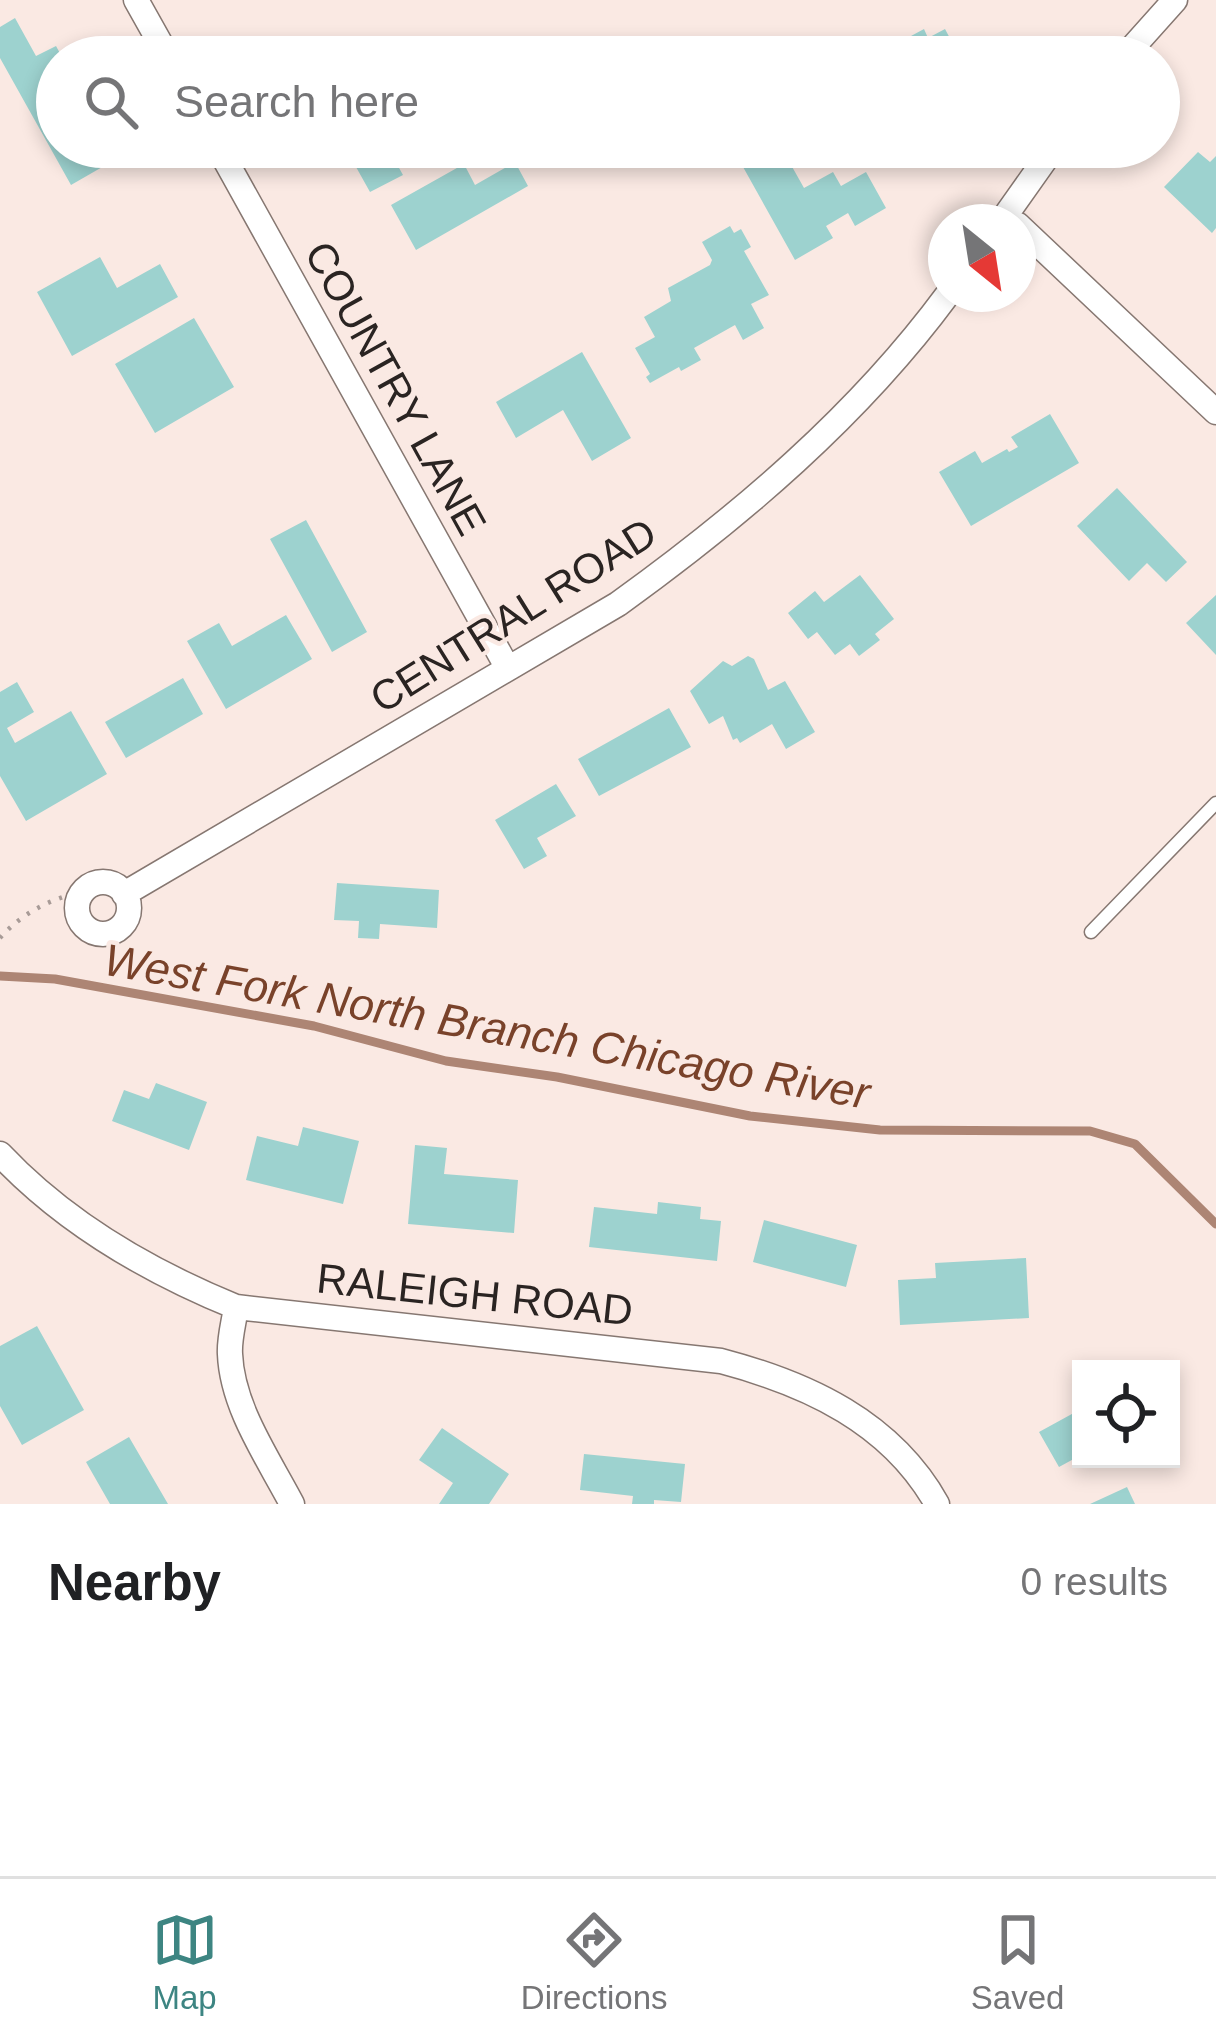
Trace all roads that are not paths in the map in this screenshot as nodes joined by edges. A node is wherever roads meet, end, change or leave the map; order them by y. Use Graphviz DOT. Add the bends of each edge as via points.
graph roads {
  1 [pos="136,0"];
  2 [pos="1175,0"];
  3 [pos="156,36"];
  4 [pos="1143,36"];
  5 [pos="230,168"];
  6 [pos="1042,168"];
  7 [pos="1020,204"];
  8 [pos="1036,245"];
  9 [pos="933,312"];
  10 [pos="1216,412"];
  11 [pos="507,668"];
  12 [pos="1216,803"];
  13 [pos="124,894"];
  14 [pos="1091,932"];
  15 [pos="0,1154"];
  16 [pos="236,1307"];
  17 [pos="292,1504"];
  18 [pos="937,1504"];
  1 -- 3 [label="street"];
  2 -- 4 [label="street"];
  5 -- 11 [label="street, COUNTRY LANE"];
  6 -- 7 [label="street"];
  8 -- 10 [label="street"];
  9 -- 11 [label="street, CENTRAL ROAD" via="870,388 747,506 618,604"];
  11 -- 13 [label="street, CENTRAL ROAD"];
  12 -- 14 [label="lane"];
  13 -- 13 [label="street, CENTRAL ROAD" via="126,920 113,932 82,924 83,891 105,882"];
  15 -- 16 [label="street, RALEIGH ROAD" via="124,1252"];
  16 -- 17 [label="street" via="235,1384"];
  16 -- 18 [label="street, RALEIGH ROAD" via="721,1361 775,1375 865,1422 899,1451"];
}
